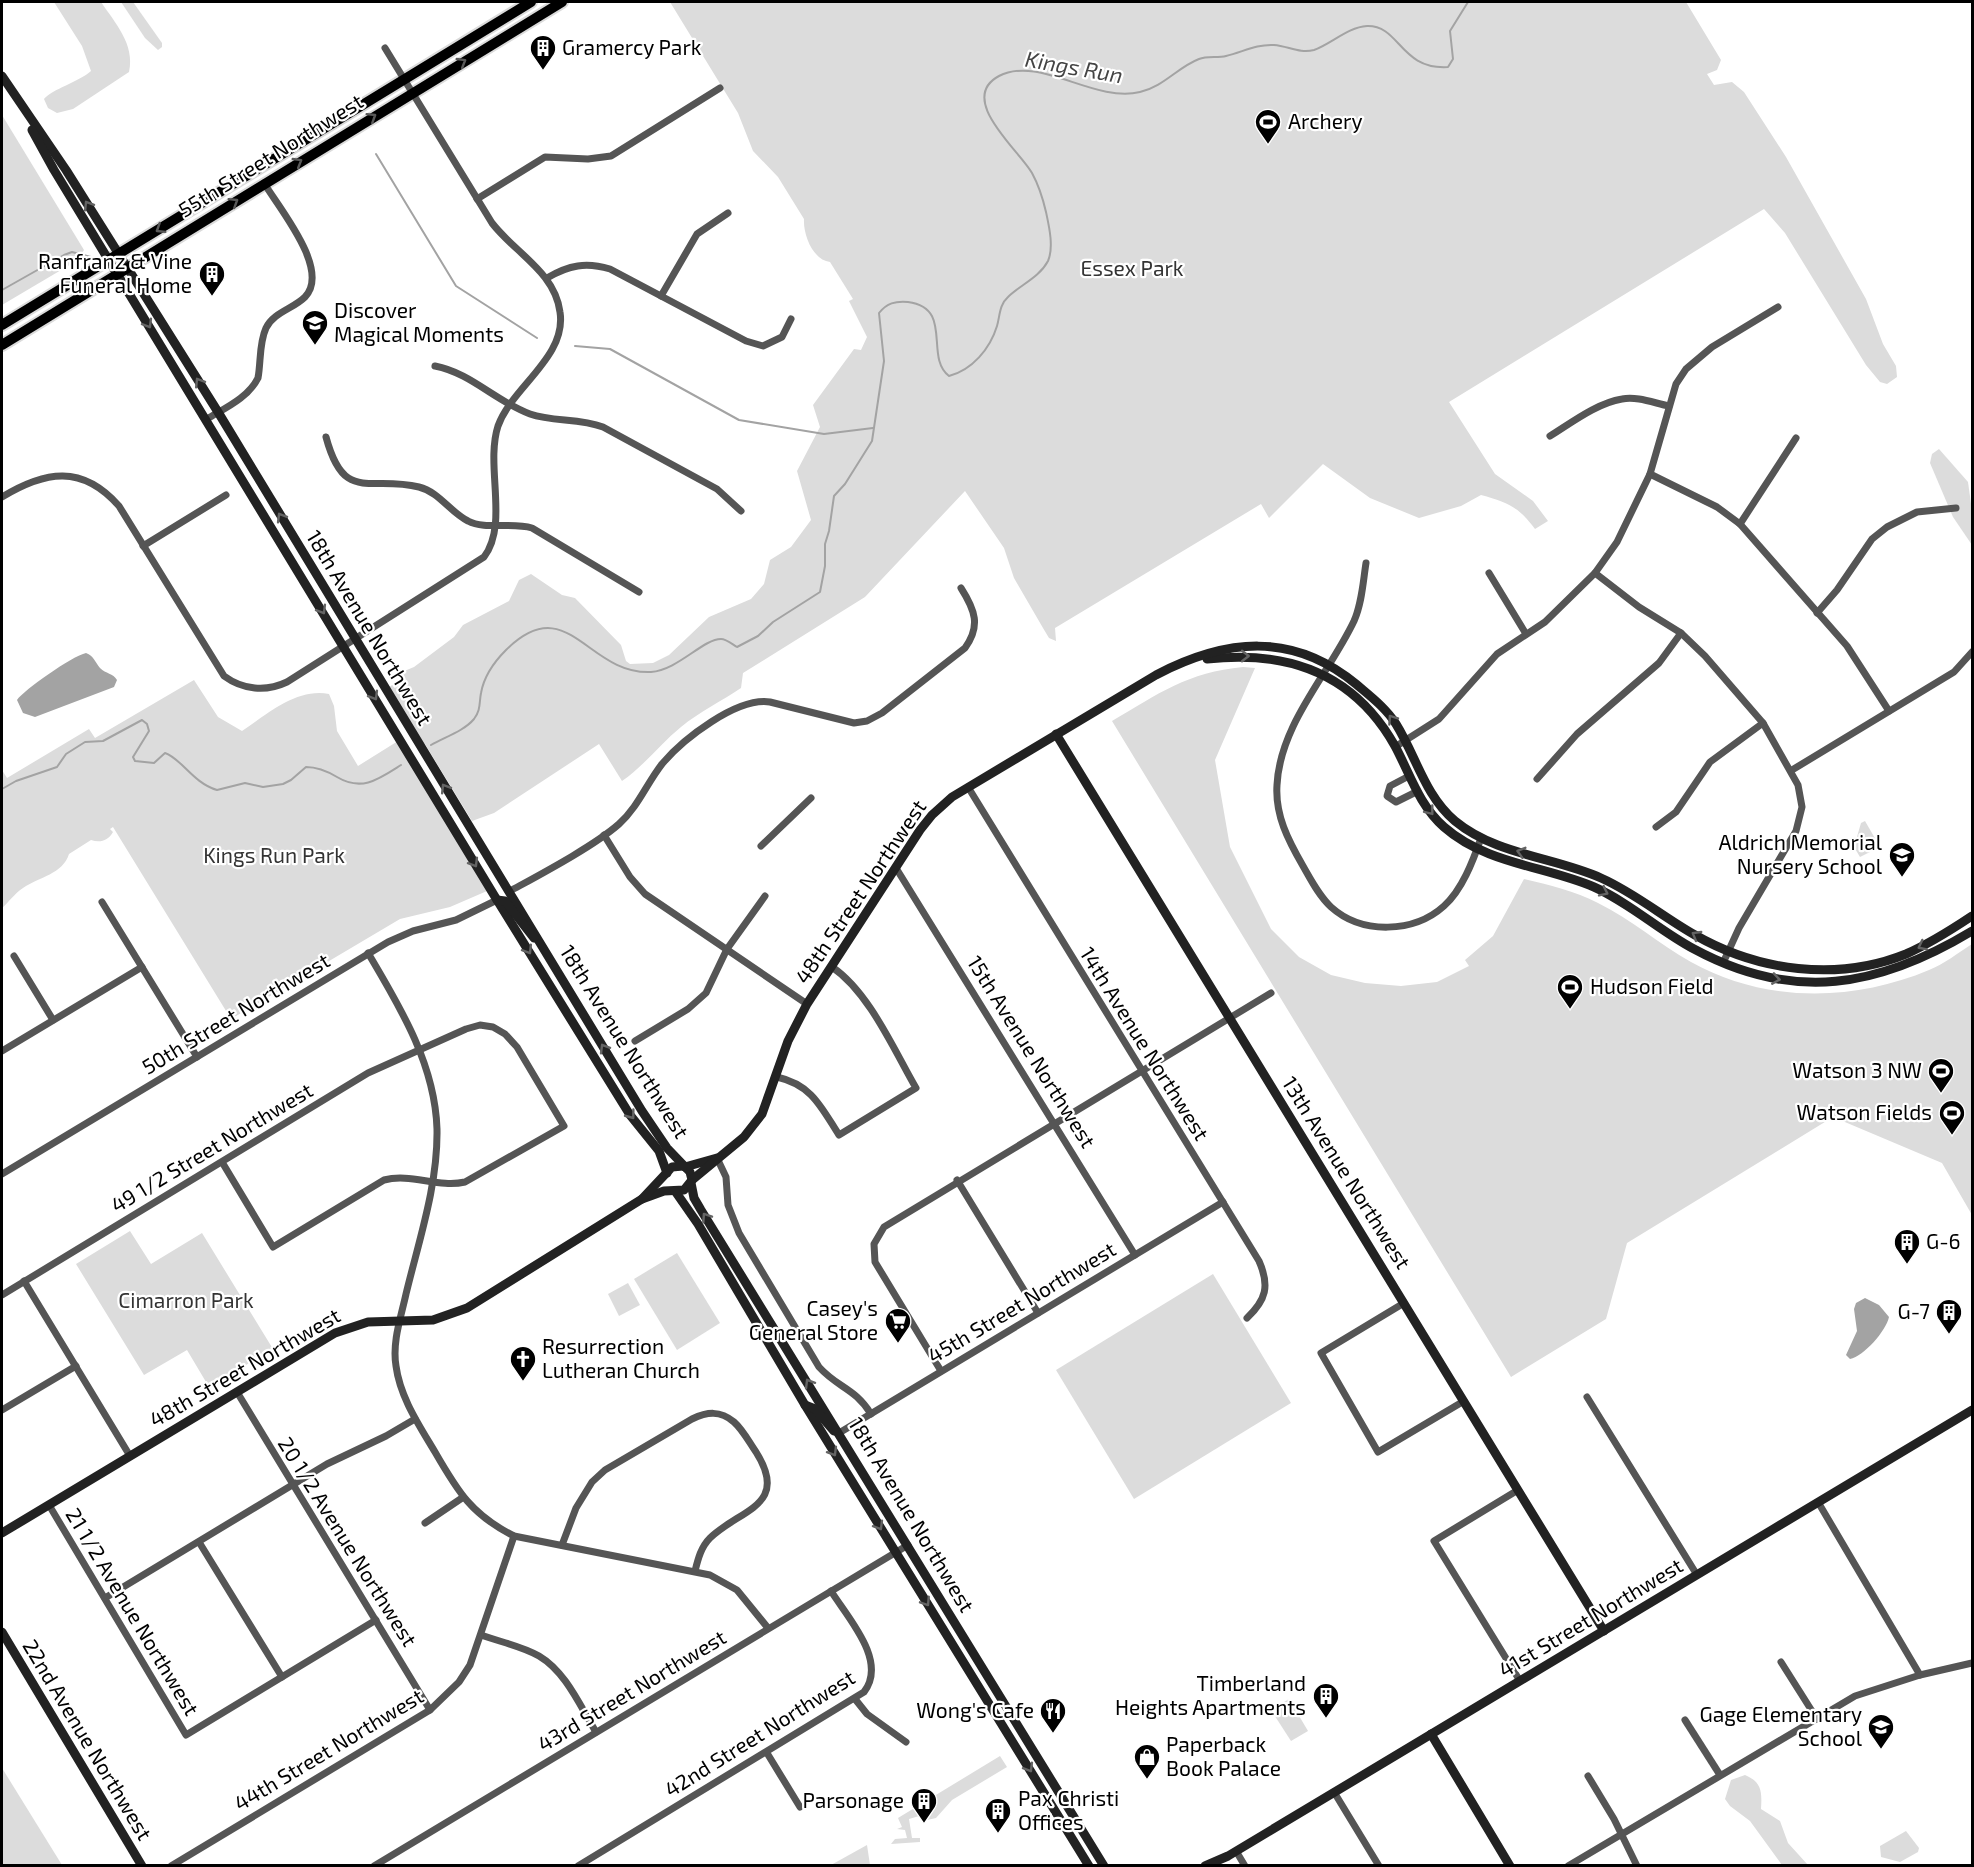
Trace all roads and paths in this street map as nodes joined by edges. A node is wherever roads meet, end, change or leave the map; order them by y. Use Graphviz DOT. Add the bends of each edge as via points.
graph roads {
  1 [pos="531,2"];
  2 [pos="562,2"];
  3 [pos="385,48"];
  4 [pos="2,76"];
  5 [pos="404,79"];
  6 [pos="720,88"];
  7 [pos="412,93"];
  8 [pos="22,110"];
  9 [pos="264,183"];
  10 [pos="477,199"];
  11 [pos="728,213"];
  12 [pos="119,254"];
  13 [pos="109,260"];
  14 [pos="128,267"];
  15 [pos="117,274"];
  16 [pos="547,278"];
  17 [pos="661,296"];
  18 [pos="1778,307"];
  19 [pos="791,319"];
  20 [pos="2,325"];
  21 [pos="2,345"];
  22 [pos="435,366"];
  23 [pos="510,404"];
  24 [pos="1669,406"];
  25 [pos="218,412"];
  26 [pos="207,419"];
  27 [pos="1550,436"];
  28 [pos="326,437"];
  29 [pos="1796,438"];
  30 [pos="1650,474"];
  31 [pos="226,495"];
  32 [pos="2,497"];
  33 [pos="1956,508"];
  34 [pos="741,511"];
  35 [pos="495,524"];
  36 [pos="1740,524"];
  37 [pos="143,546"];
  38 [pos="1366,563"];
  39 [pos="1488,573"];
  40 [pos="1595,573"];
  41 [pos="961,588"];
  42 [pos="639,592"];
  43 [pos="1817,613"];
  44 [pos="1681,633"];
  45 [pos="1526,634"];
  46 [pos="355,639"];
  47 [pos="344,646"];
  48 [pos="1972,652"];
  49 [pos="1187,661"];
  50 [pos="1330,666"];
  51 [pos="1324,675"];
  52 [pos="1889,711"];
  53 [pos="1762,723"];
  54 [pos="1056,734"];
  55 [pos="1405,741"];
  56 [pos="1395,747"];
  57 [pos="1792,770"];
  58 [pos="1408,776"];
  59 [pos="1537,779"];
  60 [pos="968,787"];
  61 [pos="1416,792"];
  62 [pos="811,798"];
  63 [pos="1656,827"];
  64 [pos="604,835"];
  65 [pos="1481,838"];
  66 [pos="761,846"];
  67 [pos="1477,849"];
  68 [pos="896,868"];
  69 [pos="510,891"];
  70 [pos="765,896"];
  71 [pos="497,900"];
  72 [pos="102,902"];
  73 [pos="1972,916"];
  74 [pos="1972,931"];
  75 [pos="542,945"];
  76 [pos="727,949"];
  77 [pos="1728,952"];
  78 [pos="368,954"];
  79 [pos="14,956"];
  80 [pos="1723,963"];
  81 [pos="142,967"];
  82 [pos="832,967"];
  83 [pos="1271,993"];
  84 [pos="807,1004"];
  85 [pos="1229,1019"];
  86 [pos="53,1020"];
  87 [pos="635,1041"];
  88 [pos="420,1049"];
  89 [pos="2,1051"];
  90 [pos="197,1057"];
  91 [pos="1141,1071"];
  92 [pos="777,1077"];
  93 [pos="1054,1124"];
  94 [pos="717,1158"];
  95 [pos="222,1162"];
  96 [pos="684,1167"];
  97 [pos="2,1174"];
  98 [pos="666,1174"];
  99 [pos="957,1180"];
  100 [pos="691,1181"];
  101 [pos="434,1182"];
  102 [pos="674,1190"];
  103 [pos="642,1199"];
  104 [pos="1223,1202"];
  105 [pos="1135,1255"];
  106 [pos="24,1281"];
  107 [pos="2,1295"];
  108 [pos="1404,1303"];
  109 [pos="1038,1313"];
  110 [pos="1247,1318"];
  111 [pos="400,1320"];
  112 [pos="76,1366"];
  113 [pos="941,1371"];
  114 [pos="237,1392"];
  115 [pos="1587,1397"];
  116 [pos="1464,1401"];
  117 [pos="805,1405"];
  118 [pos="2,1410"];
  119 [pos="1972,1410"];
  120 [pos="871,1413"];
  121 [pos="415,1419"];
  122 [pos="839,1433"];
  123 [pos="130,1456"];
  124 [pos="292,1486"];
  125 [pos="1518,1490"];
  126 [pos="462,1498"];
  127 [pos="1818,1503"];
  128 [pos="49,1505"];
  129 [pos="425,1523"];
  130 [pos="2,1533"];
  131 [pos="514,1536"];
  132 [pos="199,1542"];
  133 [pos="562,1545"];
  134 [pos="908,1545"];
  135 [pos="895,1553"];
  136 [pos="695,1571"];
  137 [pos="1697,1575"];
  138 [pos="831,1592"];
  139 [pos="105,1598"];
  140 [pos="376,1620"];
  141 [pos="768,1628"];
  142 [pos="1604,1631"];
  143 [pos="2,1632"];
  144 [pos="481,1635"];
  145 [pos="1781,1662"];
  146 [pos="1972,1663"];
  147 [pos="1920,1676"];
  148 [pos="282,1677"];
  149 [pos="1520,1681"];
  150 [pos="855,1699"];
  151 [pos="430,1710"];
  152 [pos="1816,1719"];
  153 [pos="1685,1720"];
  154 [pos="596,1732"];
  155 [pos="1431,1734"];
  156 [pos="906,1742"];
  157 [pos="767,1753"];
  158 [pos="1720,1775"];
  159 [pos="1588,1776"];
  160 [pos="1334,1792"];
  161 [pos="800,1807"];
  162 [pos="1621,1834"];
  163 [pos="1232,1853"];
  164 [pos="142,1866"];
  165 [pos="171,1866"];
  166 [pos="374,1866"];
  167 [pos="578,1866"];
  168 [pos="1089,1866"];
  169 [pos="1104,1866"];
  170 [pos="1205,1866"];
  171 [pos="1217,1866"];
  172 [pos="1245,1866"];
  173 [pos="1379,1866"];
  174 [pos="1510,1866"];
  175 [pos="1568,1866"];
  176 [pos="1637,1866"];
  1 -- 5 [label="main road, 55th Street Northwest"];
  7 -- 2 [label="main road, 55th Street Northwest, one-way"];
  3 -- 5 [label="street"];
  4 -- 8 [label="main road, 18th Avenue Northwest"];
  5 -- 7 [label="street"];
  5 -- 12 [label="main road, 55th Street Northwest, one-way"];
  6 -- 10 [label="street" via="611,156 545,156"];
  9 -- 7 [label="main road, 55th Street Northwest, one-way"];
  7 -- 10 [label="street"];
  12 -- 8 [label="main road, 18th Avenue Northwest, one-way"];
  8 -- 13 [label="main road, 18th Avenue Northwest"];
  14 -- 9 [label="main road, 55th Street Northwest, one-way"];
  9 -- 25 [label="street" via="310,260 313,281 302,300 275,316 266,328 254,385"];
  10 -- 16 [label="street" via="506,240"];
  11 -- 17 [label="street" via="707,225 692,241"];
  12 -- 13 [label="main road, 55th Street Northwest"];
  12 -- 14 [label="main road, 18th Avenue Northwest"];
  13 -- 15 [label="main road, 18th Avenue Northwest"];
  13 -- 20 [label="main road, 55th Street Northwest"];
  14 -- 15 [label="main road, 55th Street Northwest"];
  25 -- 14 [label="main road, 18th Avenue Northwest, one-way"];
  15 -- 21 [label="main road, 55th Street Northwest"];
  15 -- 26 [label="main road, 18th Avenue Northwest, one-way"];
  16 -- 17 [label="street" via="571,266 597,265"];
  16 -- 23 [label="street" via="561,315 557,337"];
  17 -- 19 [label="street" via="763,346 782,337"];
  18 -- 24 [label="street" via="1698,357 1676,384"];
  22 -- 23 [label="street" via="462,374"];
  23 -- 34 [label="street" via="532,415 603,427 717,489"];
  23 -- 35 [label="street" via="494,443"];
  24 -- 27 [label="street" via="1623,398"];
  24 -- 30 [label="street"];
  25 -- 26 [label="street"];
  46 -- 25 [label="main road, 18th Avenue Northwest, one-way"];
  26 -- 47 [label="main road, 18th Avenue Northwest, one-way"];
  28 -- 35 [label="street" via="345,477 375,485 418,487 468,521"];
  29 -- 36 [label="street"];
  30 -- 36 [label="street" via="1717,507"];
  30 -- 40 [label="street" via="1617,542"];
  31 -- 37 [label="street"];
  32 -- 37 [label="street" via="42,477 77,478 112,498"];
  33 -- 43 [label="street" via="1917,513 1887,527 1872,539"];
  35 -- 42 [label="street" via="516,524 540,532"];
  35 -- 46 [label="street" via="489,550 474,565"];
  36 -- 43 [label="street"];
  37 -- 47 [label="street" via="219,669 231,681 270,689"];
  38 -- 50 [label="street" via="1355,619"];
  39 -- 45 [label="street"];
  40 -- 44 [label="street"];
  40 -- 45 [label="street" via="1560,609"];
  41 -- 64 [label="street" via="975,615 973,638 966,648 882,713 854,723 761,700 743,704 693,735 670,756 625,818"];
  43 -- 52 [label="street" via="1847,646"];
  44 -- 53 [label="street"];
  44 -- 59 [label="street" via="1659,663 1577,734"];
  45 -- 55 [label="street" via="1497,654 1439,719"];
  46 -- 47 [label="street"];
  69 -- 46 [label="main road, 18th Avenue Northwest, one-way"];
  47 -- 71 [label="main road, 18th Avenue Northwest, one-way"];
  48 -- 52 [label="street" via="1954,672"];
  49 -- 50 [label="main road" via="1232,646 1259,645 1293,650"];
  49 -- 51 [label="main road, one-way" via="1268,657"];
  49 -- 54 [label="main road, 48th Street Northwest"];
  50 -- 51 [label="street"];
  55 -- 50 [label="main road, one-way" via="1387,711"];
  51 -- 56 [label="main road" via="1370,712"];
  51 -- 67 [label="street" via="1287,740 1277,788 1287,840 1323,899 1356,921 1386,928 1409,925 1445,906"];
  52 -- 57 [label="street"];
  53 -- 57 [label="street"];
  53 -- 63 [label="street" via="1710,762 1676,812"];
  54 -- 60 [label="main road, 48th Street Northwest"];
  54 -- 85 [label="main road, 13th Avenue Northwest"];
  55 -- 56 [label="street"];
  55 -- 65 [label="main road" via="1430,791 1446,813"];
  56 -- 58 [label="main road"];
  57 -- 77 [label="street" via="1802,800 1799,822"];
  58 -- 61 [label="main road"];
  58 -- 61 [label="street" via="1390,786 1388,796 1396,802"];
  60 -- 68 [label="main road, 48th Street Northwest" via="932,815"];
  60 -- 91 [label="street, 14th Avenue Northwest"];
  61 -- 67 [label="main road, one-way" via="1441,825"];
  62 -- 66 [label="street"];
  64 -- 69 [label="street"];
  64 -- 76 [label="street" via="645,894"];
  65 -- 67 [label="street"];
  77 -- 65 [label="main road, one-way" via="1602,878"];
  67 -- 80 [label="main road, one-way" via="1594,888"];
  68 -- 82 [label="main road, 48th Street Northwest"];
  68 -- 93 [label="street, 15th Avenue Northwest"];
  69 -- 75 [label="main road, 18th Avenue Northwest"];
  70 -- 76 [label="street"];
  71 -- 75 [label="main road" via="505,901"];
  71 -- 78 [label="street, 50th Street Northwest" via="456,920 406,934"];
  71 -- 98 [label="main road, 18th Avenue Northwest, one-way" via="630,1115 659,1151"];
  72 -- 81 [label="street"];
  73 -- 77 [label="main road, one-way" via="1906,954 1866,966 1795,969"];
  80 -- 74 [label="main road, one-way" via="1784,980 1851,980 1920,961"];
  96 -- 75 [label="main road, 18th Avenue Northwest, one-way" via="642,1111"];
  76 -- 84 [label="street"];
  76 -- 87 [label="street" via="700,999"];
  77 -- 80 [label="street"];
  78 -- 88 [label="street"];
  78 -- 90 [label="street, 50th Street Northwest"];
  79 -- 86 [label="street"];
  81 -- 86 [label="street"];
  81 -- 90 [label="street"];
  82 -- 84 [label="main road, 48th Street Northwest"];
  82 -- 92 [label="street" via="860,993 916,1088 839,1135 808,1091"];
  83 -- 85 [label="street"];
  84 -- 92 [label="main road, 48th Street Northwest" via="788,1041"];
  85 -- 91 [label="street"];
  85 -- 108 [label="main road, 13th Avenue Northwest"];
  86 -- 89 [label="street"];
  88 -- 95 [label="street, 49 1/2 Street Northwest" via="368,1073"];
  88 -- 101 [label="street" via="435,1104"];
  88 -- 101 [label="street, 49 1/2 Street Northwest" via="474,1026 497,1029 517,1047 564,1126 476,1178 460,1183"];
  90 -- 97 [label="street, 50th Street Northwest"];
  91 -- 93 [label="street"];
  91 -- 104 [label="street, 14th Avenue Northwest"];
  92 -- 94 [label="main road, 48th Street Northwest" via="755,1125"];
  93 -- 99 [label="street"];
  93 -- 105 [label="street, 15th Avenue Northwest"];
  94 -- 96 [label="main road, 48th Street Northwest"];
  94 -- 100 [label="main road, 48th Street Northwest"];
  94 -- 120 [label="street" via="726,1178 730,1214 819,1367 859,1396"];
  95 -- 101 [label="street" via="273,1247 384,1180 401,1177"];
  95 -- 106 [label="street, 49 1/2 Street Northwest"];
  96 -- 98 [label="main road, 18th Avenue Northwest" via="676,1166"];
  96 -- 100 [label="main road, 18th Avenue Northwest" via="690,1172"];
  98 -- 102 [label="main road, 18th Avenue Northwest" via="667,1184"];
  98 -- 103 [label="main road, 48th Street Northwest"];
  99 -- 109 [label="street"];
  99 -- 113 [label="street" via="894,1218 880,1231 873,1253 879,1271"];
  100 -- 102 [label="main road" via="684,1190"];
  122 -- 100 [label="main road, 18th Avenue Northwest, one-way" via="701,1210"];
  101 -- 111 [label="street"];
  102 -- 103 [label="main road, 48th Street Northwest"];
  102 -- 117 [label="main road, 18th Avenue Northwest"];
  103 -- 111 [label="main road, 48th Street Northwest" via="467,1308 433,1320"];
  104 -- 105 [label="street, 45th Street Northwest"];
  104 -- 110 [label="street, 14th Avenue Northwest" via="1259,1261 1267,1283 1262,1302"];
  105 -- 109 [label="street, 45th Street Northwest"];
  106 -- 107 [label="street, 49 1/2 Street Northwest"];
  106 -- 112 [label="street"];
  108 -- 116 [label="main road, 13th Avenue Northwest"];
  108 -- 116 [label="street" via="1321,1353 1378,1452"];
  109 -- 113 [label="street, 45th Street Northwest"];
  111 -- 114 [label="main road, 48th Street Northwest" via="345,1328"];
  111 -- 121 [label="street" via="396,1366"];
  112 -- 118 [label="street"];
  112 -- 123 [label="street"];
  113 -- 120 [label="street, 45th Street Northwest"];
  114 -- 123 [label="main road, 48th Street Northwest"];
  114 -- 124 [label="street, 20 1/2 Avenue Northwest"];
  115 -- 137 [label="street"];
  116 -- 125 [label="main road, 13th Avenue Northwest"];
  117 -- 122 [label="main road" via="815,1409"];
  117 -- 135 [label="main road, 18th Avenue Northwest, one-way"];
  119 -- 127 [label="main road, 41st Street Northwest"];
  120 -- 122 [label="street, 45th Street Northwest"];
  121 -- 124 [label="street"];
  121 -- 126 [label="street"];
  122 -- 134 [label="main road, 18th Avenue Northwest"];
  123 -- 128 [label="main road, 48th Street Northwest"];
  124 -- 132 [label="street"];
  124 -- 140 [label="street, 20 1/2 Avenue Northwest"];
  125 -- 142 [label="main road, 13th Avenue Northwest"];
  125 -- 149 [label="street" via="1434,1541"];
  126 -- 129 [label="street"];
  126 -- 131 [label="street" via="485,1520"];
  127 -- 137 [label="main road, 41st Street Northwest"];
  127 -- 147 [label="street"];
  128 -- 130 [label="main road, 48th Street Northwest"];
  128 -- 139 [label="street, 21 1/2 Avenue Northwest"];
  131 -- 133 [label="street"];
  131 -- 144 [label="street, 44th Street Northwest"];
  132 -- 139 [label="street"];
  132 -- 148 [label="street"];
  133 -- 136 [label="street"];
  133 -- 136 [label="street" via="581,1497 598,1476 692,1419 718,1413 736,1424 761,1461 767,1477 766,1490 750,1512 711,1537 701,1551"];
  134 -- 135 [label="street, 43rd Street Northwest"];
  134 -- 169 [label="main road, 18th Avenue Northwest"];
  135 -- 138 [label="street, 43rd Street Northwest"];
  135 -- 168 [label="main road, 18th Avenue Northwest, one-way"];
  136 -- 141 [label="street" via="723,1580 737,1590"];
  137 -- 142 [label="main road, 41st Street Northwest"];
  138 -- 141 [label="street, 43rd Street Northwest"];
  138 -- 150 [label="street, 42nd Street Northwest" via="870,1658 871,1683"];
  139 -- 148 [label="street, 21 1/2 Avenue Northwest" via="186,1735"];
  140 -- 148 [label="street"];
  140 -- 151 [label="street, 20 1/2 Avenue Northwest"];
  141 -- 154 [label="street, 43rd Street Northwest"];
  142 -- 149 [label="main road, 41st Street Northwest"];
  143 -- 164 [label="main road, 22nd Avenue Northwest"];
  144 -- 151 [label="street, 44th Street Northwest" via="459,1682"];
  144 -- 154 [label="street" via="547,1662 567,1685"];
  145 -- 152 [label="street"];
  146 -- 147 [label="street"];
  147 -- 152 [label="street" via="1866,1692"];
  149 -- 155 [label="main road, 41st Street Northwest"];
  150 -- 156 [label="street" via="872,1718"];
  150 -- 157 [label="street, 42nd Street Northwest"];
  151 -- 165 [label="street, 44th Street Northwest"];
  152 -- 158 [label="street"];
  153 -- 158 [label="street"];
  154 -- 166 [label="street, 43rd Street Northwest"];
  155 -- 160 [label="main road, 41st Street Northwest"];
  155 -- 174 [label="main road"];
  157 -- 161 [label="street"];
  157 -- 167 [label="street, 42nd Street Northwest"];
  158 -- 162 [label="street"];
  159 -- 162 [label="street"];
  160 -- 163 [label="main road, 41st Street Northwest"];
  160 -- 173 [label="street"];
  162 -- 175 [label="street"];
  162 -- 176 [label="street"];
  163 -- 170 [label="main road, 41st Street Northwest"];
  163 -- 171 [label="main road, 41st Street Northwest"];
  163 -- 172 [label="street"];
}
